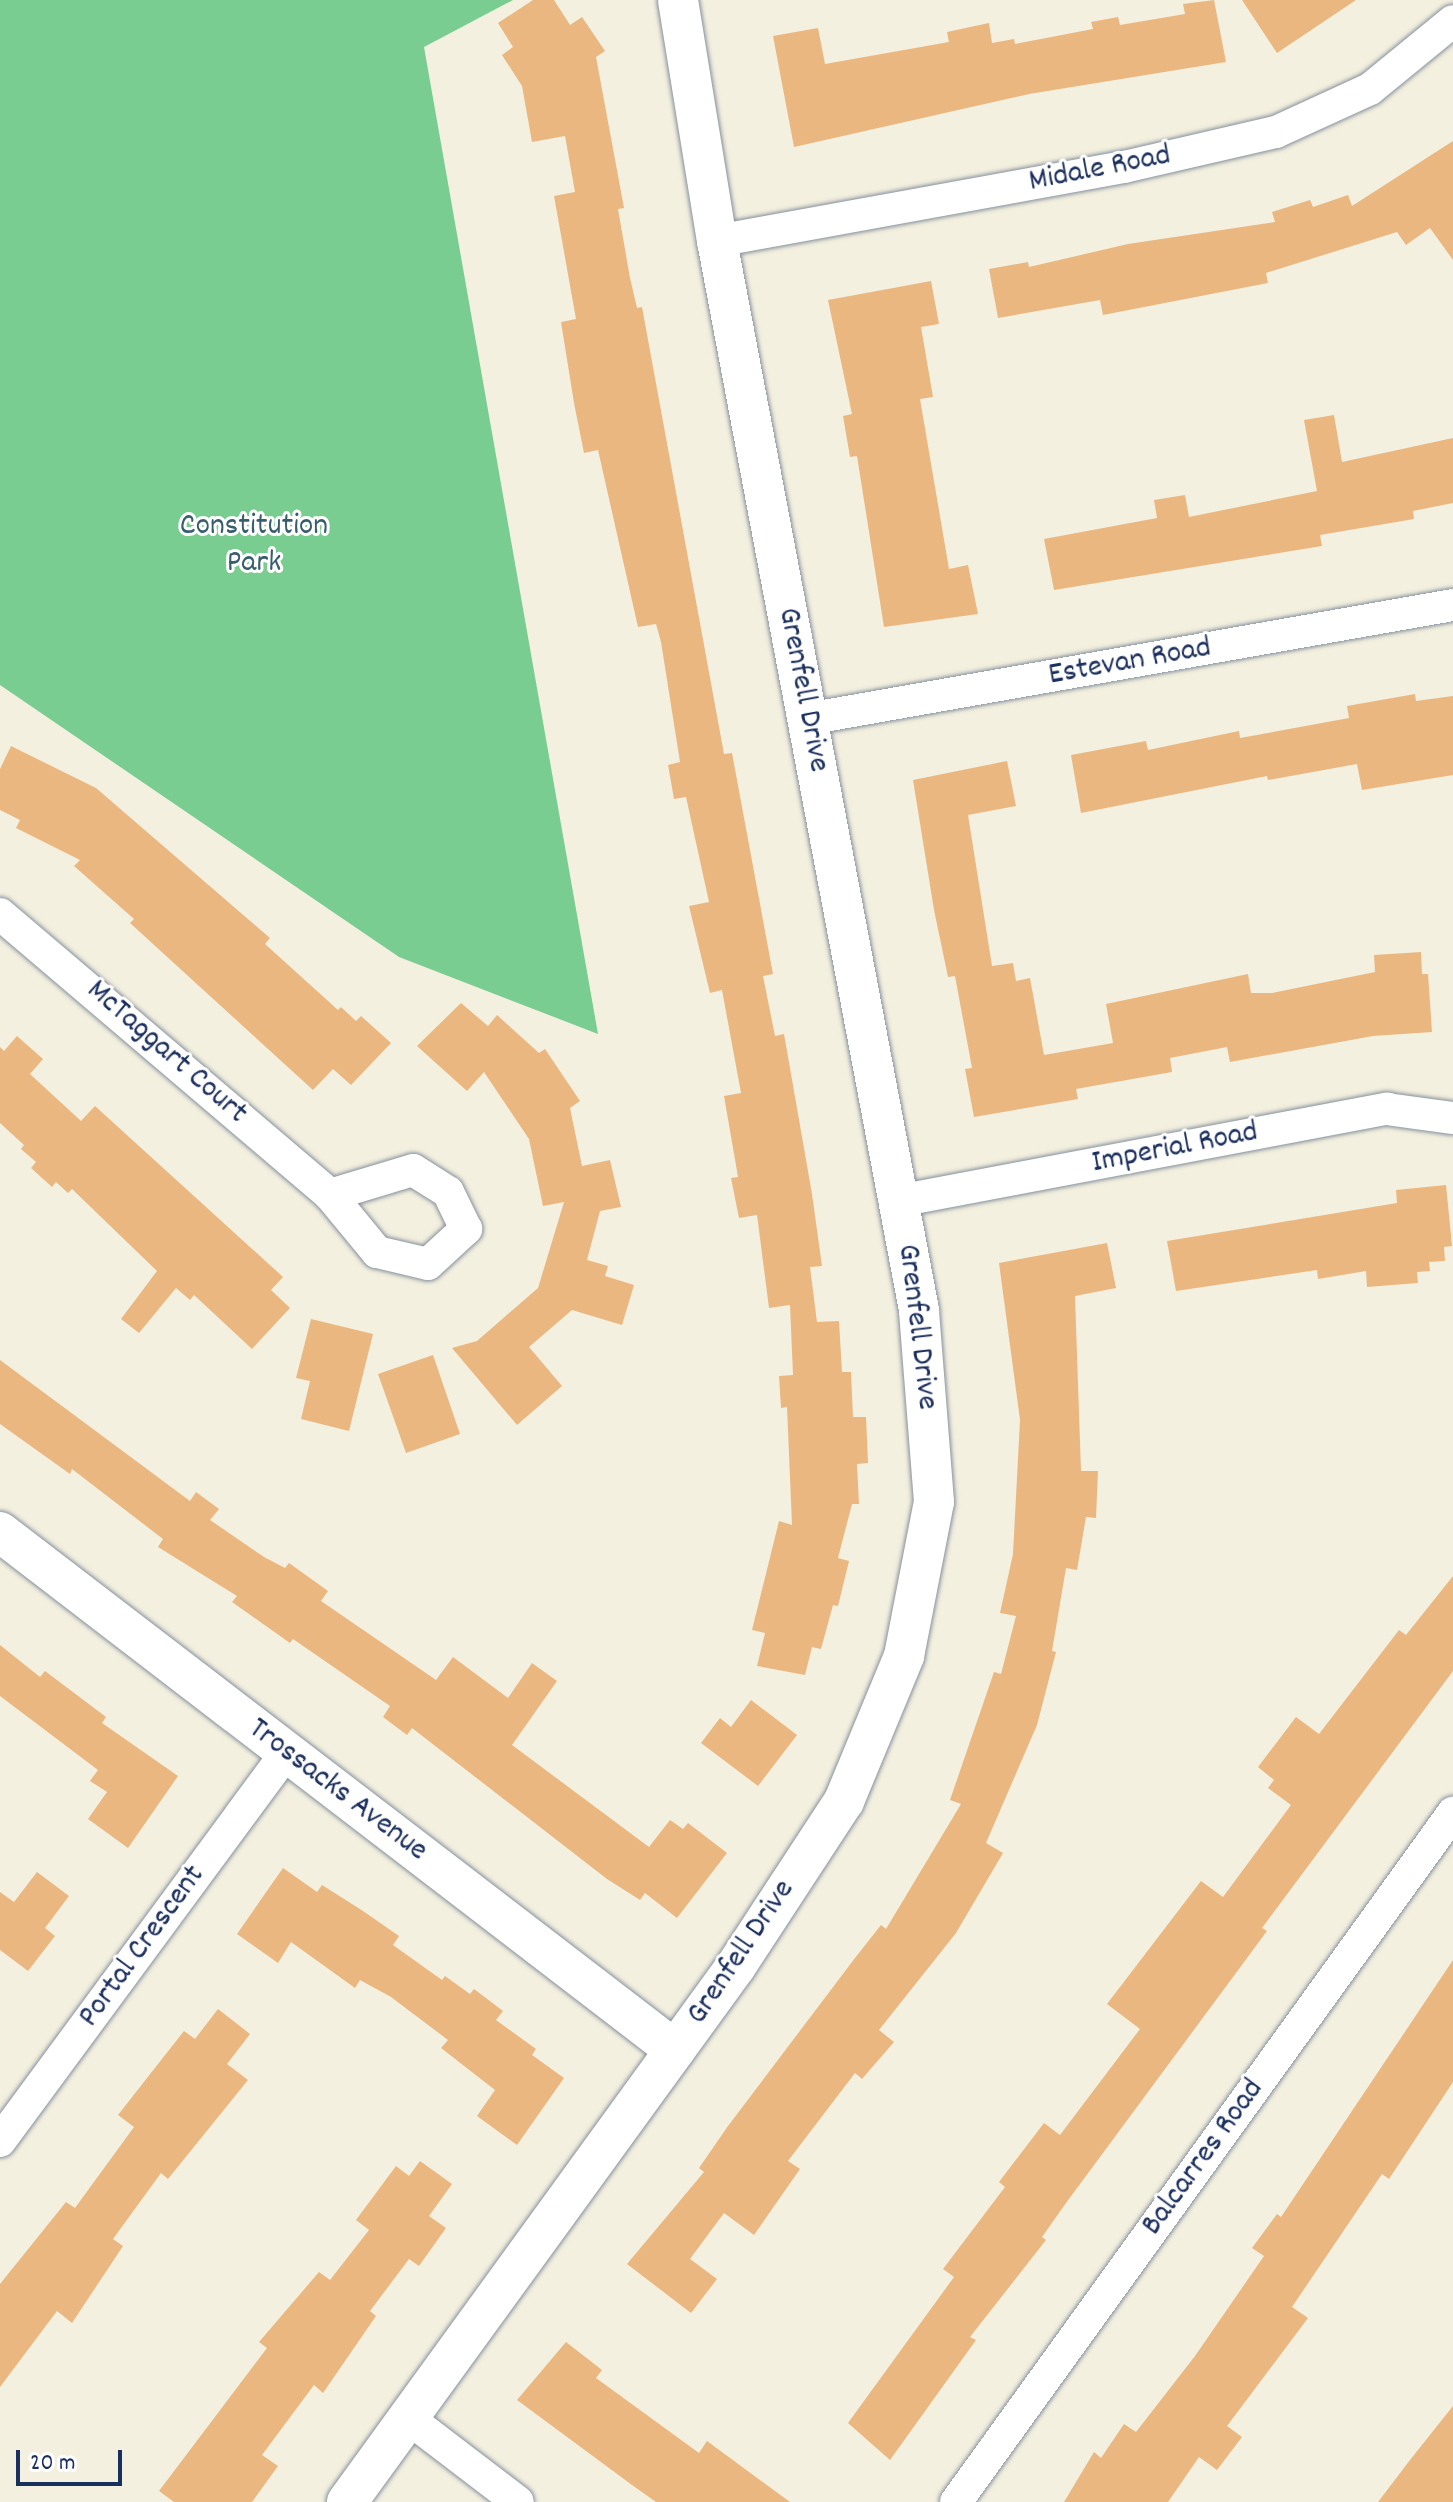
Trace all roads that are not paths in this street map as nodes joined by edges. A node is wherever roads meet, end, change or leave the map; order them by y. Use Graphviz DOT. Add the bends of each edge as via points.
graph roads {
  1 [pos="678,0"];
  2 [pos="1453,21"];
  3 [pos="717,241"];
  4 [pos="1453,605"];
  5 [pos="807,719"];
  6 [pos="0,914"];
  7 [pos="1453,1118"];
  8 [pos="330,1195"];
  9 [pos="898,1201"];
  10 [pos="0,1532"];
  11 [pos="286,1753"];
  12 [pos="1453,1813"];
  13 [pos="675,2050"];
  14 [pos="0,2141"];
  15 [pos="408,2418"];
  16 [pos="347,2502"];
  17 [pos="518,2502"];
  18 [pos="956,2502"];
  1 -- 3 [label="street, Grenfell Drive"];
  2 -- 3 [label="street, Midale Road" via="1370,89 1276,132 1124,167"];
  3 -- 5 [label="street, Grenfell Drive"];
  4 -- 5 [label="street, Estevan Road"];
  5 -- 9 [label="street, Grenfell Drive"];
  6 -- 8 [label="street, McTaggart Court"];
  7 -- 9 [label="street, Imperial Road" via="1387,1109"];
  9 -- 13 [label="street, Grenfell Drive" via="919,1310 934,1502 904,1656 844,1801"];
  10 -- 11 [label="street, Trossacks Avenue"];
  11 -- 13 [label="street, Trossacks Avenue"];
  11 -- 14 [label="street, Portal Crescent"];
  12 -- 18 [label="street, Balcarres Road"];
  13 -- 15 [label="street, Grenfell Drive"];
  15 -- 16 [label="street, Grenfell Drive"];
  15 -- 17 [label="street"];
}
